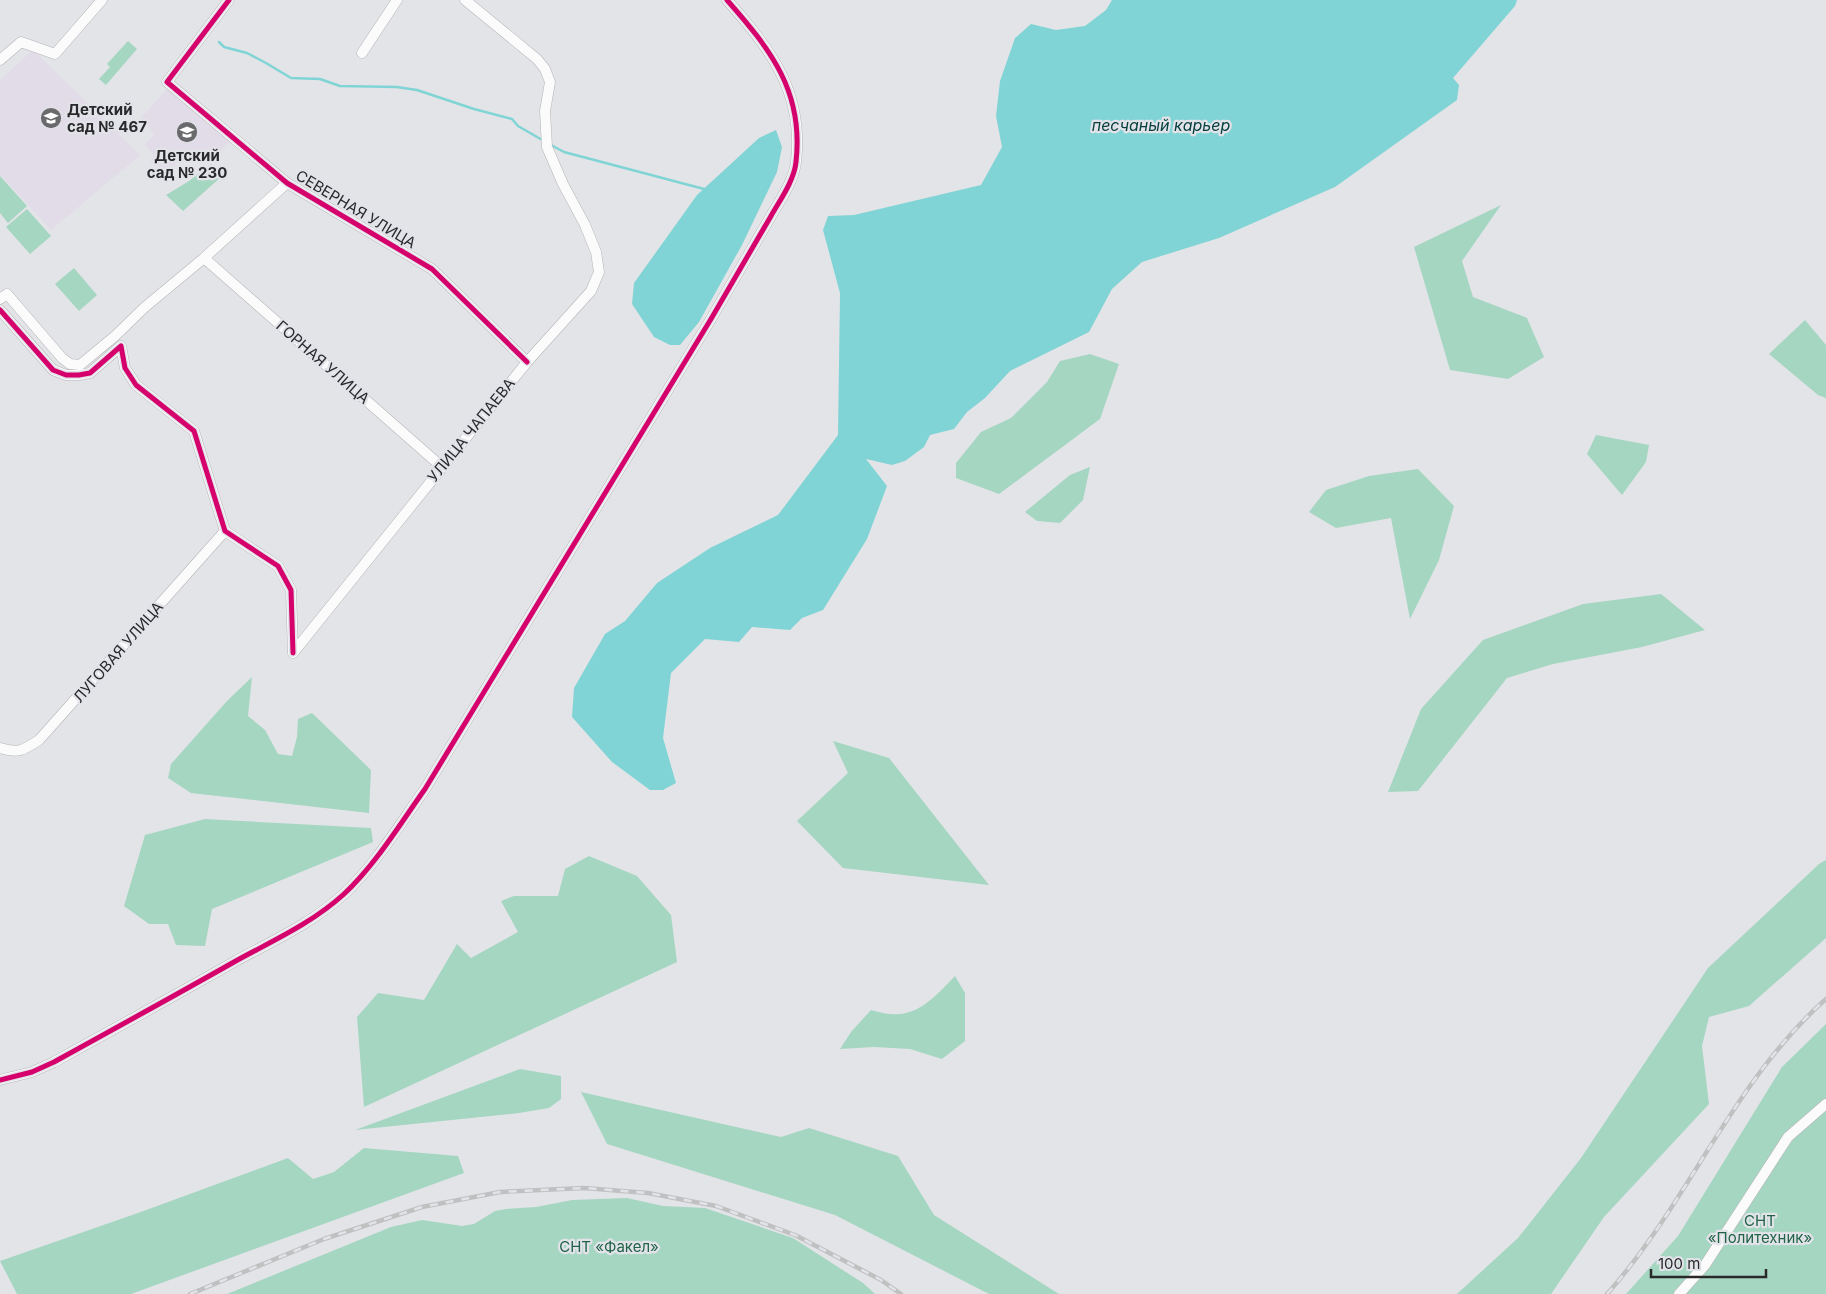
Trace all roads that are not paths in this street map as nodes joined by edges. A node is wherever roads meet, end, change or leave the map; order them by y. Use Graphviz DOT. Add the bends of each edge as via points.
graph roads {
  1 [pos="102,0"];
  2 [pos="229,0"];
  3 [pos="397,0"];
  4 [pos="465,0"];
  5 [pos="727,0"];
  6 [pos="362,53"];
  7 [pos="0,60"];
  8 [pos="287,183"];
  9 [pos="204,258"];
  10 [pos="0,299"];
  11 [pos="0,310"];
  12 [pos="115,336"];
  13 [pos="121,346"];
  14 [pos="527,362"];
  15 [pos="442,467"];
  16 [pos="225,531"];
  17 [pos="0,747"];
  18 [pos="0,1080"];
  19 [pos="1826,1104"];
  20 [pos="1679,1294"];
  1 -- 7 [label="street" via="55,54 20,42"];
  2 -- 8 [label="street, СЕВЕРНАЯ УЛИЦА" via="167,82"];
  3 -- 6 [label="street"];
  4 -- 14 [label="street, УЛИЦА ЧАПАЕВА" via="545,69 550,82 545,110 547,147 596,252 599,272 590,291"];
  5 -- 18 [label="street" via="760,37 782,74 794,106 798,139 796,166 735,278 426,789 372,863 344,894 316,916 282,938 54,1062 32,1072"];
  8 -- 9 [label="street"];
  8 -- 14 [label="street, СЕВЕРНАЯ УЛИЦА" via="432,269"];
  9 -- 12 [label="street"];
  9 -- 15 [label="street, ГОРНАЯ УЛИЦА"];
  10 -- 12 [label="street" via="7,294 70,364 80,365"];
  11 -- 13 [label="street" via="53,370 66,375 90,373"];
  12 -- 13 [label="street"];
  13 -- 16 [label="street" via="125,368 136,385 194,431"];
  14 -- 15 [label="street, УЛИЦА ЧАПАЕВА"];
  15 -- 16 [label="street, УЛИЦА ЧАПАЕВА" via="293,653 291,590 278,566"];
  16 -- 17 [label="street, ЛУГОВАЯ УЛИЦА" via="39,740 12,752"];
  19 -- 20 [label="street" via="1788,1137 1704,1265"];
}
